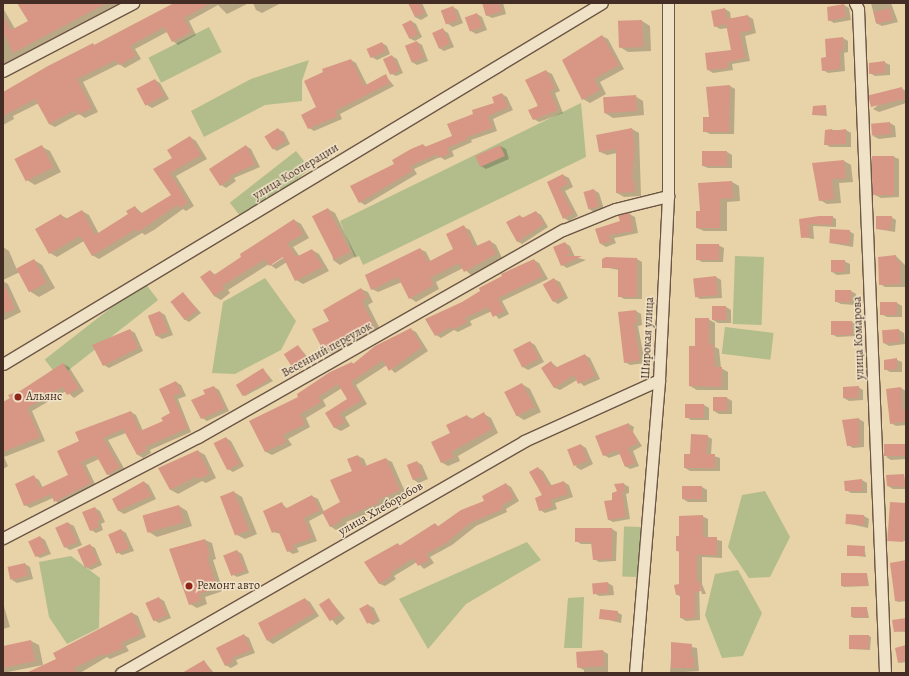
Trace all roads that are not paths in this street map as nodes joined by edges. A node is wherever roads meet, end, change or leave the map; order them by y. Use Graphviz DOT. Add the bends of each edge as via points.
graph roads {
  1 [pos="133,3"];
  2 [pos="602,3"];
  3 [pos="668,3"];
  4 [pos="855,3"];
  5 [pos="3,71"];
  6 [pos="668,196"];
  7 [pos="3,364"];
  8 [pos="659,380"];
  9 [pos="3,538"];
  10 [pos="121,673"];
  11 [pos="635,673"];
  12 [pos="885,673"];
  1 -- 5 [label="street"];
  2 -- 7 [label="street, улица Кооперации"];
  3 -- 6 [label="street, Широкая улица"];
  4 -- 12 [label="street, улица Комарова" via="858,9"];
  6 -- 8 [label="street, Широкая улица"];
  6 -- 9 [label="street, Весенний переулок" via="615,209 563,230 198,437"];
  8 -- 10 [label="street, улица Хлеборобов" via="524,441"];
  8 -- 11 [label="street, Широкая улица"];
}
